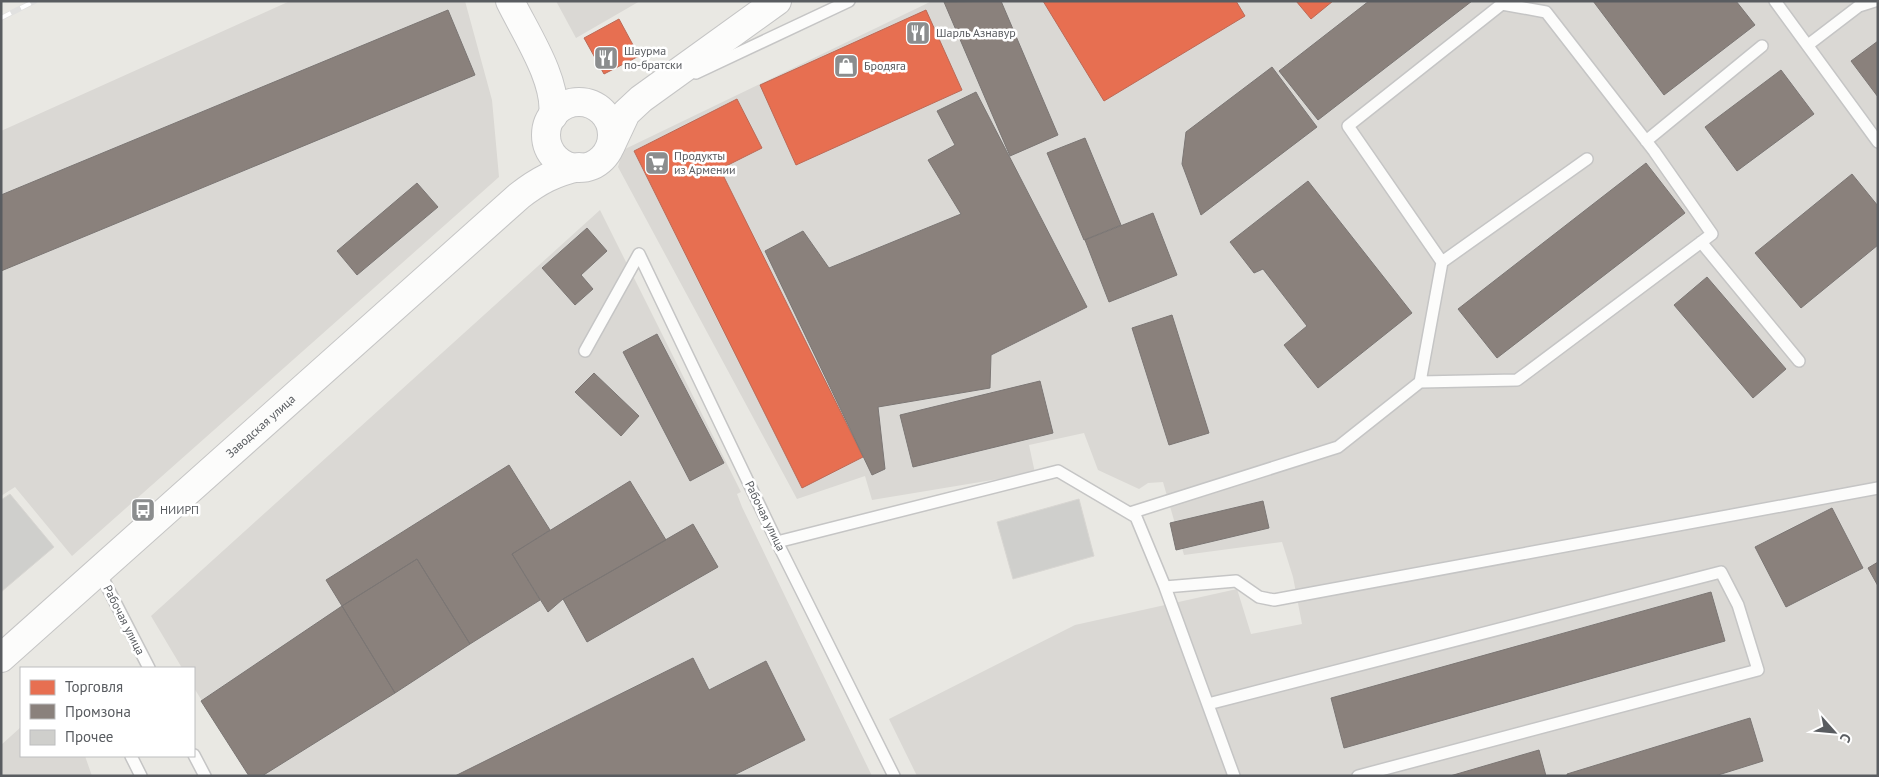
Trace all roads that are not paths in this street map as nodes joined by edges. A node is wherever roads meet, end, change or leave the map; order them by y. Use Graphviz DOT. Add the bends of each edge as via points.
graph roads {
  1 [pos="510,1"];
  2 [pos="777,1"];
  3 [pos="849,1"];
  4 [pos="1774,1"];
  5 [pos="1875,1"];
  6 [pos="1762,46"];
  7 [pos="1808,46"];
  8 [pos="543,68"];
  9 [pos="652,92"];
  10 [pos="584,102"];
  11 [pos="550,125"];
  12 [pos="1646,141"];
  13 [pos="1878,142"];
  14 [pos="610,144"];
  15 [pos="1587,159"];
  16 [pos="579,168"];
  17 [pos="519,196"];
  18 [pos="1701,242"];
  19 [pos="1442,262"];
  20 [pos="585,351"];
  21 [pos="1799,361"];
  22 [pos="1420,382"];
  23 [pos="1878,488"];
  24 [pos="1130,514"];
  25 [pos="777,542"];
  26 [pos="99,571"];
  27 [pos="1164,587"];
  28 [pos="1,658"];
  29 [pos="148,667"];
  30 [pos="1208,704"];
  31 [pos="132,757"];
  32 [pos="195,757"];
  33 [pos="141,776"];
  34 [pos="205,776"];
  35 [pos="894,776"];
  36 [pos="1234,776"];
  37 [pos="1358,776"];
  1 -- 8 [label="street"];
  2 -- 9 [label="street"];
  3 -- 9 [label="lane"];
  4 -- 7 [label="lane"];
  5 -- 7 [label="lane" via="1859,6"];
  6 -- 12 [label="lane"];
  7 -- 13 [label="lane"];
  8 -- 10 [label="street" via="558,87"];
  8 -- 11 [label="street" via="553,94"];
  9 -- 10 [label="street" via="622,105"];
  9 -- 14 [label="street" via="626,113"];
  10 -- 11 [label="street" via="560,108"];
  10 -- 14 [label="street" via="599,108 611,124"];
  11 -- 16 [label="street" via="548,145 560,161"];
  11 -- 17 [label="street, Заводская улица" via="541,165"];
  12 -- 18 [label="lane" via="1712,234"];
  12 -- 19 [label="lane" via="1546,12 1502,4 1348,126"];
  14 -- 16 [label="street" via="599,161"];
  15 -- 19 [label="lane"];
  16 -- 17 [label="street, Заводская улица" via="559,171 539,180"];
  17 -- 26 [label="street, Заводская улица"];
  18 -- 21 [label="lane"];
  18 -- 22 [label="lane" via="1517,380"];
  19 -- 22 [label="lane"];
  20 -- 25 [label="lane, Рабочая улица" via="639,254"];
  22 -- 24 [label="lane" via="1338,447"];
  23 -- 27 [label="lane" via="1274,600 1259,597 1236,581"];
  24 -- 25 [label="lane" via="1058,471"];
  24 -- 27 [label="lane" via="1136,517"];
  25 -- 35 [label="lane, Рабочая улица"];
  26 -- 28 [label="street, Заводская улица"];
  26 -- 29 [label="lane, Рабочая улица"];
  27 -- 30 [label="lane"];
  30 -- 36 [label="lane"];
  30 -- 37 [label="lane" via="1721,572 1738,605 1758,670"];
  31 -- 33 [label="lane"];
  32 -- 34 [label="lane"];
}
